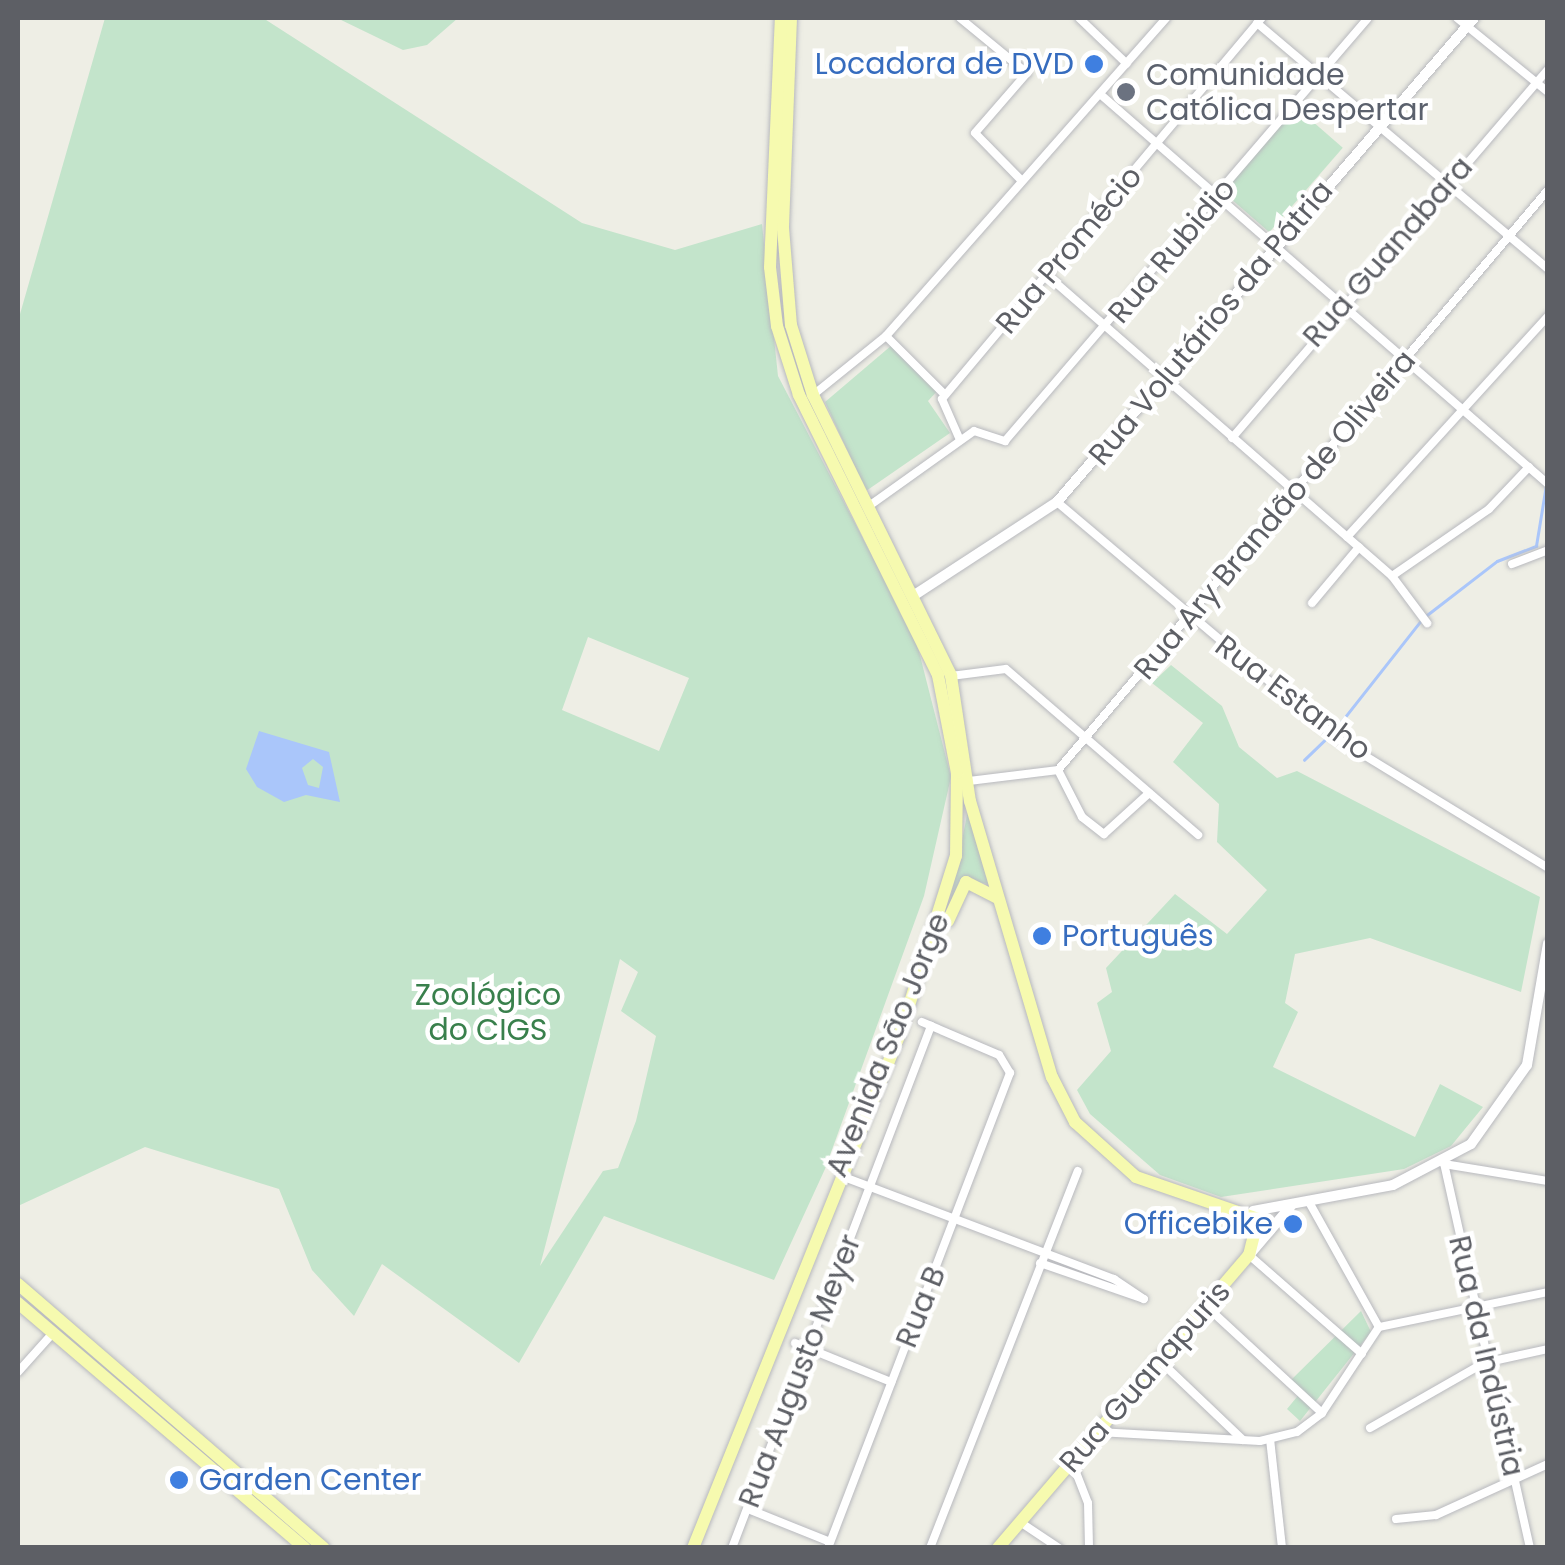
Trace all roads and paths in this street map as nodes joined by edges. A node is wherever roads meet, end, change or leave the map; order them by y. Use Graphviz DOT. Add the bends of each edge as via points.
graph roads {
  1 [pos="781,18"];
  2 [pos="792,18"];
  3 [pos="960,18"];
  4 [pos="1079,18"];
  5 [pos="1166,18"];
  6 [pos="1368,18"];
  7 [pos="1457,18"];
  8 [pos="1260,20"];
  9 [pos="1471,22"];
  10 [pos="1126,64"];
  11 [pos="1548,68"];
  12 [pos="1321,75"];
  13 [pos="1536,82"];
  14 [pos="1548,92"];
  15 [pos="1100,94"];
  16 [pos="1379,127"];
  17 [pos="1158,145"];
  18 [pos="1020,180"];
  19 [pos="1446,185"];
  20 [pos="1548,190"];
  21 [pos="1216,196"];
  22 [pos="1508,236"];
  23 [pos="1275,246"];
  24 [pos="1548,269"];
  25 [pos="1048,276"];
  26 [pos="1342,304"];
  27 [pos="1548,316"];
  28 [pos="1107,328"];
  29 [pos="886,336"];
  30 [pos="1405,360"];
  31 [pos="1168,381"];
  32 [pos="814,395"];
  33 [pos="945,395"];
  34 [pos="1465,412"];
  35 [pos="1232,438"];
  36 [pos="960,440"];
  37 [pos="1528,467"];
  38 [pos="1548,484"];
  39 [pos="1295,492"];
  40 [pos="1057,502"];
  41 [pos="869,506"];
  42 [pos="1347,537"];
  43 [pos="1359,547"];
  44 [pos="1548,550"];
  45 [pos="1512,564"];
  46 [pos="1392,576"];
  47 [pos="916,594"];
  48 [pos="1312,603"];
  49 [pos="1190,618"];
  50 [pos="1426,623"];
  51 [pos="951,676"];
  52 [pos="1088,738"];
  53 [pos="1058,770"];
  54 [pos="969,781"];
  55 [pos="1149,793"];
  56 [pos="1198,835"];
  57 [pos="1548,868"];
  58 [pos="1000,904"];
  59 [pos="1548,944"];
  60 [pos="1010,1066"];
  61 [pos="1444,1164"];
  62 [pos="1078,1170"];
  63 [pos="844,1177"];
  64 [pos="1548,1181"];
  65 [pos="870,1187"];
  66 [pos="1309,1202"];
  67 [pos="1292,1206"];
  68 [pos="823,1210"];
  69 [pos="1252,1211"];
  70 [pos="954,1222"];
  71 [pos="1046,1252"];
  72 [pos="1031,1253"];
  73 [pos="1249,1256"];
  74 [pos="1041,1264"];
  75 [pos="18,1284"];
  76 [pos="1548,1292"];
  77 [pos="1473,1304"];
  78 [pos="18,1306"];
  79 [pos="1206,1306"];
  80 [pos="1379,1327"];
  81 [pos="52,1334"];
  82 [pos="795,1344"];
  83 [pos="808,1348"];
  84 [pos="1548,1350"];
  85 [pos="1362,1354"];
  86 [pos="1159,1360"];
  87 [pos="1484,1363"];
  88 [pos="18,1372"];
  89 [pos="891,1382"];
  90 [pos="1322,1413"];
  91 [pos="1370,1428"];
  92 [pos="1098,1432"];
  93 [pos="1243,1440"];
  94 [pos="1270,1440"];
  95 [pos="1072,1462"];
  96 [pos="1548,1464"];
  97 [pos="1513,1477"];
  98 [pos="748,1509"];
  99 [pos="1396,1518"];
  100 [pos="1020,1522"];
  101 [pos="829,1545"];
  102 [pos="301,1546"];
  103 [pos="324,1548"];
  104 [pos="693,1548"];
  105 [pos="732,1548"];
  106 [pos="930,1548"];
  107 [pos="998,1548"];
  108 [pos="1059,1548"];
  109 [pos="1089,1548"];
  110 [pos="1282,1548"];
  111 [pos="1530,1548"];
  1 -- 68 [label="main road, Avenida São Jorge" via="770,267 777,326 808,415 922,635 957,772 946,903"];
  2 -- 32 [label="main road" via="784,277"];
  3 -- 18 [label="street" via="1026,72 974,133"];
  4 -- 10 [label="street"];
  5 -- 10 [label="street"];
  6 -- 12 [label="street, Rua Rubidio"];
  7 -- 9 [label="street"];
  8 -- 12 [label="street"];
  8 -- 17 [label="street, Rua Promécio"];
  9 -- 13 [label="street"];
  9 -- 16 [label="street, Rua Volutários da Pátria"];
  10 -- 15 [label="street"];
  11 -- 13 [label="street, Rua Guanabara"];
  12 -- 16 [label="street"];
  12 -- 21 [label="street, Rua Rubidio"];
  13 -- 14 [label="street"];
  13 -- 19 [label="street, Rua Guanabara"];
  15 -- 17 [label="street"];
  15 -- 18 [label="street"];
  16 -- 19 [label="street"];
  16 -- 23 [label="street, Rua Volutários da Pátria"];
  17 -- 21 [label="street"];
  17 -- 25 [label="street, Rua Promécio"];
  18 -- 29 [label="street"];
  19 -- 22 [label="street"];
  19 -- 26 [label="street, Rua Guanabara"];
  20 -- 22 [label="street, Rua Ary Brandão de Oliveira"];
  21 -- 23 [label="street"];
  21 -- 28 [label="street, Rua Rubidio"];
  22 -- 24 [label="street"];
  22 -- 30 [label="street, Rua Ary Brandão de Oliveira"];
  23 -- 26 [label="street"];
  23 -- 31 [label="street, Rua Volutários da Pátria"];
  25 -- 28 [label="street"];
  25 -- 33 [label="street, Rua Promécio"];
  26 -- 30 [label="street"];
  26 -- 35 [label="street, Rua Guanabara"];
  27 -- 34 [label="street"];
  28 -- 31 [label="street"];
  28 -- 36 [label="street, Rua Rubidio" via="1005,441 976,431"];
  29 -- 32 [label="street"];
  29 -- 33 [label="street"];
  30 -- 34 [label="street"];
  30 -- 39 [label="street, Rua Ary Brandão de Oliveira"];
  31 -- 35 [label="street"];
  31 -- 40 [label="street, Rua Volutários da Pátria"];
  32 -- 41 [label="main road"];
  33 -- 36 [label="street" via="940,408"];
  34 -- 37 [label="street"];
  34 -- 42 [label="street"];
  35 -- 39 [label="street"];
  36 -- 41 [label="street"];
  37 -- 38 [label="street"];
  37 -- 46 [label="street" via="1489,509"];
  39 -- 42 [label="street"];
  39 -- 49 [label="street, Rua Ary Brandão de Oliveira"];
  40 -- 47 [label="street, Rua Volutários da Pátria"];
  40 -- 49 [label="street, Rua Estanho"];
  41 -- 47 [label="main road"];
  42 -- 43 [label="street"];
  43 -- 46 [label="street"];
  43 -- 48 [label="street"];
  44 -- 45 [label="street"];
  46 -- 50 [label="street"];
  47 -- 51 [label="main road"];
  49 -- 52 [label="street, Rua Ary Brandão de Oliveira"];
  49 -- 57 [label="street, Rua Estanho" via="1348,747"];
  51 -- 52 [label="street" via="1006,669"];
  51 -- 54 [label="main road"];
  52 -- 53 [label="street, Rua Ary Brandão de Oliveira"];
  52 -- 55 [label="street"];
  53 -- 54 [label="street"];
  53 -- 55 [label="street" via="1082,817 1104,834 1118,831"];
  54 -- 58 [label="main road"];
  55 -- 56 [label="street"];
  58 -- 63 [label="main road" via="982,882 961,888"];
  58 -- 69 [label="main road" via="1044,1053 1075,1122 1161,1191"];
  59 -- 61 [label="street" via="1520,1082 1485,1131"];
  60 -- 65 [label="street, Rua Augusto Meyer" via="926,1024"];
  60 -- 70 [label="street, Rua B"];
  61 -- 64 [label="street"];
  61 -- 66 [label="street"];
  61 -- 77 [label="street, Rua da Indústria"];
  62 -- 71 [label="street"];
  63 -- 65 [label="street"];
  63 -- 68 [label="main road"];
  65 -- 70 [label="street"];
  65 -- 83 [label="street, Rua Augusto Meyer"];
  66 -- 67 [label="street"];
  66 -- 80 [label="street"];
  67 -- 69 [label="street"];
  67 -- 73 [label="street, Rua Guanapuris"];
  68 -- 104 [label="main road, Avenida São Jorge"];
  69 -- 73 [label="main road" via="1259,1231"];
  70 -- 72 [label="street"];
  70 -- 89 [label="street, Rua B"];
  71 -- 72 [label="street"];
  71 -- 74 [label="street"];
  71 -- 74 [label="street" via="1144,1299"];
  72 -- 74 [label="street"];
  73 -- 79 [label="main road, Rua Guanapuris"];
  73 -- 85 [label="street"];
  74 -- 106 [label="street"];
  75 -- 103 [label="main road"];
  76 -- 77 [label="street"];
  77 -- 80 [label="street"];
  77 -- 87 [label="street, Rua da Indústria"];
  78 -- 81 [label="main road"];
  79 -- 86 [label="main road, Rua Guanapuris"];
  79 -- 90 [label="street"];
  80 -- 85 [label="street"];
  81 -- 88 [label="street"];
  81 -- 102 [label="main road"];
  82 -- 83 [label="street"];
  83 -- 89 [label="street"];
  83 -- 98 [label="street, Rua Augusto Meyer"];
  84 -- 87 [label="street"];
  85 -- 90 [label="street"];
  86 -- 92 [label="main road, Rua Guanapuris"];
  86 -- 93 [label="street"];
  87 -- 91 [label="street"];
  87 -- 97 [label="street, Rua da Indústria"];
  89 -- 101 [label="street, Rua B"];
  90 -- 94 [label="street"];
  92 -- 93 [label="street"];
  92 -- 95 [label="main road, Rua Guanapuris"];
  93 -- 94 [label="street"];
  94 -- 110 [label="street"];
  95 -- 100 [label="main road, Rua Guanapuris"];
  95 -- 109 [label="street" via="1088,1503"];
  96 -- 97 [label="street"];
  97 -- 99 [label="street" via="1436,1515"];
  97 -- 111 [label="street, Rua da Indústria"];
  98 -- 101 [label="street"];
  98 -- 105 [label="street, Rua Augusto Meyer"];
  100 -- 107 [label="main road, Rua Guanapuris"];
  100 -- 108 [label="street"];
}
